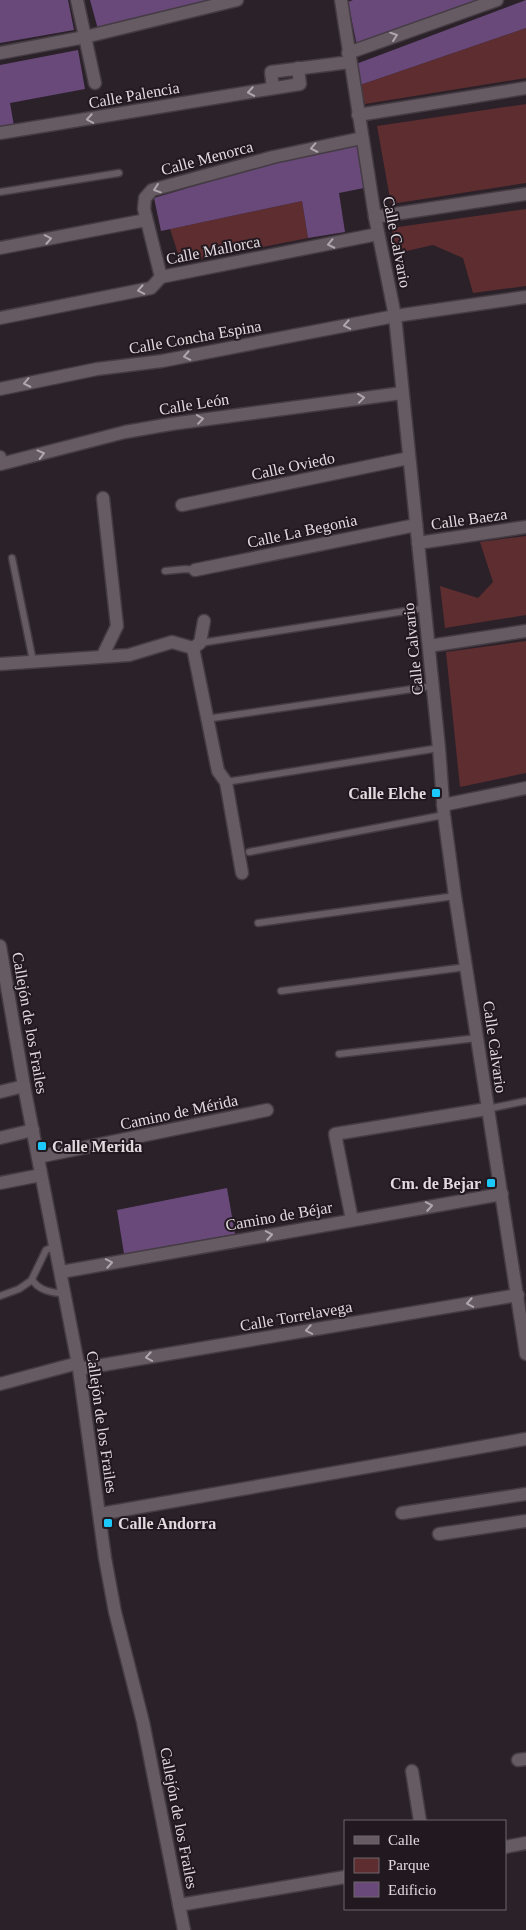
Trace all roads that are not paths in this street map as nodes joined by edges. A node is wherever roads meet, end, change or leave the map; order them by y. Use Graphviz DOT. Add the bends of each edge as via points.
graph roads {
  1 [pos="77,0"];
  2 [pos="237,0"];
  3 [pos="342,0"];
  4 [pos="496,0"];
  5 [pos="85,37"];
  6 [pos="0,53"];
  7 [pos="349,57"];
  8 [pos="95,82"];
  9 [pos="526,88"];
  10 [pos="358,115"];
  11 [pos="0,133"];
  12 [pos="362,138"];
  13 [pos="119,173"];
  14 [pos="0,192"];
  15 [pos="526,194"];
  16 [pos="375,217"];
  17 [pos="146,220"];
  18 [pos="378,234"];
  19 [pos="0,248"];
  20 [pos="161,277"];
  21 [pos="526,298"];
  22 [pos="395,316"];
  23 [pos="0,318"];
  24 [pos="0,389"];
  25 [pos="402,393"];
  26 [pos="0,457"];
  27 [pos="409,458"];
  28 [pos="103,498"];
  29 [pos="182,504"];
  30 [pos="416,524"];
  31 [pos="526,527"];
  32 [pos="418,543"];
  33 [pos="12,558"];
  34 [pos="195,570"];
  35 [pos="165,571"];
  36 [pos="425,608"];
  37 [pos="204,621"];
  38 [pos="526,631"];
  39 [pos="197,646"];
  40 [pos="429,646"];
  41 [pos="104,655"];
  42 [pos="32,661"];
  43 [pos="0,664"];
  44 [pos="433,686"];
  45 [pos="206,718"];
  46 [pos="440,748"];
  47 [pos="226,782"];
  48 [pos="526,788"];
  49 [pos="444,810"];
  50 [pos="249,852"];
  51 [pos="242,873"];
  52 [pos="455,896"];
  53 [pos="258,923"];
  54 [pos="0,946"];
  55 [pos="466,966"];
  56 [pos="281,991"];
  57 [pos="477,1038"];
  58 [pos="339,1054"];
  59 [pos="24,1086"];
  60 [pos="0,1092"];
  61 [pos="526,1101"];
  62 [pos="487,1109"];
  63 [pos="267,1110"];
  64 [pos="33,1130"];
  65 [pos="0,1138"];
  66 [pos="38,1157"];
  67 [pos="41,1175"];
  68 [pos="0,1183"];
  69 [pos="502,1194"];
  70 [pos="352,1220"];
  71 [pos="56,1246"];
  72 [pos="61,1272"];
  73 [pos="32,1280"];
  74 [pos="65,1293"];
  75 [pos="518,1295"];
  76 [pos="0,1296"];
  77 [pos="526,1350"];
  78 [pos="79,1366"];
  79 [pos="0,1384"];
  80 [pos="526,1439"];
  81 [pos="526,1494"];
  82 [pos="402,1513"];
  83 [pos="100,1514"];
  84 [pos="526,1521"];
  85 [pos="439,1534"];
  86 [pos="412,1771"];
  87 [pos="420,1820"];
  88 [pos="526,1842"];
  89 [pos="506,1846"];
  90 [pos="344,1877"];
  91 [pos="179,1905"];
  92 [pos="184,1930"];
  1 -- 5 [label="street"];
  2 -- 5 [label="street"];
  3 -- 7 [label="street, Calle Calvario"];
  7 -- 4 [label="street, Calle Palencia, one-way"];
  5 -- 6 [label="street"];
  5 -- 8 [label="street"];
  7 -- 10 [label="street, Calle Calvario"];
  7 -- 11 [label="street, Calle Palencia, one-way" via="298,68 300,84"];
  9 -- 10 [label="street"];
  10 -- 12 [label="street, Calle Calvario"];
  12 -- 16 [label="street, Calle Calvario"];
  12 -- 17 [label="street, Calle Menorca, one-way" via="273,157 152,190 143,203"];
  13 -- 14 [label="lane"];
  15 -- 16 [label="street"];
  16 -- 18 [label="street, Calle Calvario"];
  19 -- 17 [label="street, one-way"];
  17 -- 20 [label="street, Calle Menorca"];
  18 -- 20 [label="street, Calle Mallorca, one-way"];
  18 -- 22 [label="street, Calle Calvario"];
  20 -- 23 [label="street, Calle Mallorca, one-way" via="151,288"];
  21 -- 22 [label="street, Calle Concha Espina"];
  22 -- 24 [label="street, Calle Concha Espina, one-way"];
  22 -- 25 [label="street, Calle Calvario"];
  26 -- 25 [label="street, Calle León, one-way" via="1,464 125,432"];
  25 -- 27 [label="street, Calle Calvario"];
  27 -- 29 [label="street, Calle Oviedo"];
  27 -- 30 [label="street, Calle Calvario"];
  28 -- 41 [label="street" via="117,626"];
  30 -- 32 [label="street, Calle Calvario"];
  30 -- 34 [label="street, Calle La Begonia"];
  31 -- 32 [label="street, Calle Baeza"];
  32 -- 36 [label="street, Calle Calvario"];
  33 -- 42 [label="lane"];
  34 -- 35 [label="lane"];
  36 -- 39 [label="lane"];
  36 -- 40 [label="street, Calle Calvario"];
  37 -- 39 [label="street"];
  38 -- 40 [label="street"];
  39 -- 41 [label="street" via="172,642 129,655"];
  39 -- 45 [label="street"];
  40 -- 44 [label="street, Calle Calvario"];
  41 -- 42 [label="street"];
  42 -- 43 [label="street"];
  44 -- 45 [label="lane"];
  44 -- 46 [label="street, Calle Calvario"];
  45 -- 47 [label="street" via="218,771"];
  46 -- 47 [label="lane"];
  46 -- 49 [label="street, Calle Calvario"];
  47 -- 51 [label="street"];
  48 -- 49 [label="street"];
  49 -- 50 [label="lane"];
  49 -- 52 [label="street, Calle Calvario"];
  52 -- 53 [label="lane"];
  52 -- 55 [label="street, Calle Calvario"];
  54 -- 59 [label="street, Callejón de los Frailes"];
  55 -- 56 [label="lane"];
  55 -- 57 [label="street, Calle Calvario"];
  57 -- 58 [label="lane"];
  57 -- 62 [label="street, Calle Calvario"];
  59 -- 60 [label="street"];
  59 -- 64 [label="street, Callejón de los Frailes"];
  61 -- 62 [label="lane"];
  62 -- 69 [label="street, Calle Calvario"];
  62 -- 70 [label="street" via="335,1134"];
  63 -- 66 [label="street, Camino de Mérida"];
  64 -- 65 [label="street"];
  64 -- 66 [label="street, Callejón de los Frailes"];
  66 -- 67 [label="street, Callejón de los Frailes"];
  67 -- 68 [label="street"];
  67 -- 71 [label="street, Callejón de los Frailes"];
  70 -- 69 [label="street, Camino de Béjar, one-way"];
  69 -- 75 [label="street, Calle Calvario"];
  72 -- 70 [label="street, Camino de Béjar, one-way"];
  71 -- 72 [label="street, Callejón de los Frailes"];
  71 -- 73 [label="lane" via="46,1250"];
  72 -- 74 [label="street, Callejón de los Frailes"];
  73 -- 74 [label="lane" via="37,1286"];
  73 -- 76 [label="lane"];
  74 -- 78 [label="street, Callejón de los Frailes"];
  75 -- 77 [label="street, Calle Calvario"];
  75 -- 78 [label="street, Calle Torrelavega, one-way"];
  78 -- 79 [label="street, Calle Torrelavega"];
  78 -- 83 [label="street, Callejón de los Frailes"];
  80 -- 83 [label="street"];
  81 -- 82 [label="street"];
  83 -- 91 [label="street, Callejón de los Frailes" via="115,1612 143,1722"];
  84 -- 85 [label="street"];
  86 -- 87 [label="street"];
  88 -- 89 [label="street"];
  90 -- 91 [label="street"];
  91 -- 92 [label="street, Callejón de los Frailes"];
}
